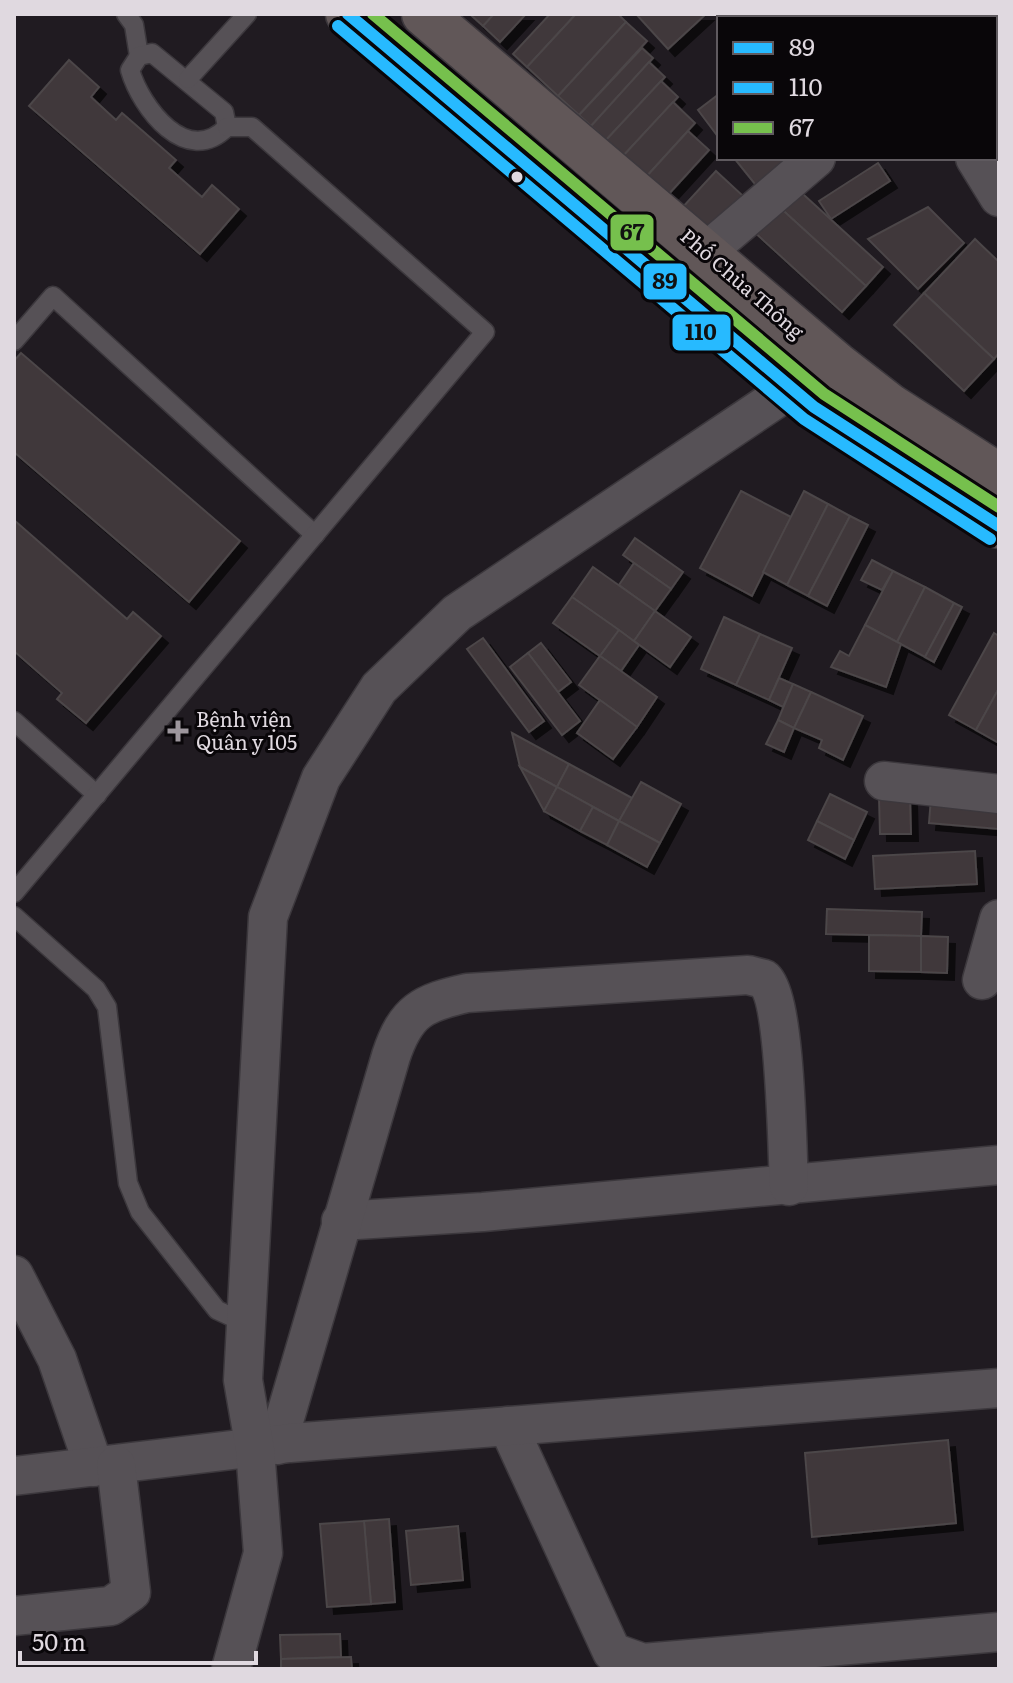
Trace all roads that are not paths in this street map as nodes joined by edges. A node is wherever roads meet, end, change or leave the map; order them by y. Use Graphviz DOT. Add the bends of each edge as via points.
graph roads {
  1 [pos="126,14"];
  2 [pos="247,14"];
  3 [pos="348,14"];
  4 [pos="424,14"];
  5 [pos="139,56"];
  6 [pos="188,79"];
  7 [pos="227,127"];
  8 [pos="814,160"];
  9 [pos="976,160"];
  10 [pos="999,197"];
  11 [pos="706,252"];
  12 [pos="14,341"];
  13 [pos="836,364"];
  14 [pos="792,388"];
  15 [pos="999,476"];
  16 [pos="999,526"];
  17 [pos="315,535"];
  18 [pos="14,721"];
  19 [pos="884,781"];
  20 [pos="999,794"];
  21 [pos="97,795"];
  22 [pos="14,893"];
  23 [pos="14,916"];
  24 [pos="999,919"];
  25 [pos="982,980"];
  26 [pos="999,1165"];
  27 [pos="789,1186"];
  28 [pos="341,1221"];
  29 [pos="14,1275"];
  30 [pos="247,1324"];
  31 [pos="999,1388"];
  32 [pos="508,1426"];
  33 [pos="266,1447"];
  34 [pos="105,1466"];
  35 [pos="14,1476"];
  36 [pos="14,1616"];
  37 [pos="999,1632"];
  38 [pos="615,1660"];
  39 [pos="231,1669"];
  1 -- 5 [label="lane" via="134,25"];
  2 -- 6 [label="lane"];
  3 -- 14 [label="highway"];
  4 -- 11 [label="highway, Phố Chùa Thông"];
  5 -- 6 [label="lane" via="152,53"];
  5 -- 7 [label="lane" via="130,70 152,117 181,136 202,142 217,138"];
  6 -- 7 [label="lane" via="224,112"];
  7 -- 17 [label="lane" via="252,127 485,332"];
  8 -- 11 [label="street"];
  9 -- 10 [label="street"];
  11 -- 13 [label="highway, Phố Chùa Thông"];
  12 -- 17 [label="lane" via="53,296"];
  13 -- 14 [label="street"];
  13 -- 15 [label="highway, Phố Chùa Thông" via="890,406"];
  14 -- 16 [label="highway"];
  14 -- 30 [label="street" via="457,613 379,688 321,778 268,917"];
  17 -- 21 [label="lane"];
  18 -- 21 [label="lane"];
  19 -- 20 [label="street"];
  21 -- 22 [label="lane"];
  23 -- 30 [label="lane" via="96,989 107,1007 128,1183 140,1212 217,1310"];
  24 -- 25 [label="street"];
  26 -- 27 [label="street"];
  27 -- 28 [label="street"];
  27 -- 28 [label="street" via="779,1022 775,995 764,979 748,975 467,993 413,1012 399,1032"];
  28 -- 33 [label="street"];
  29 -- 34 [label="street"];
  30 -- 33 [label="street" via="243,1380"];
  31 -- 32 [label="street"];
  32 -- 33 [label="street"];
  32 -- 38 [label="street"];
  33 -- 34 [label="street"];
  33 -- 39 [label="street" via="263,1553"];
  34 -- 35 [label="street"];
  34 -- 36 [label="street" via="131,1592 111,1606"];
  37 -- 38 [label="street" via="643,1663"];
}
